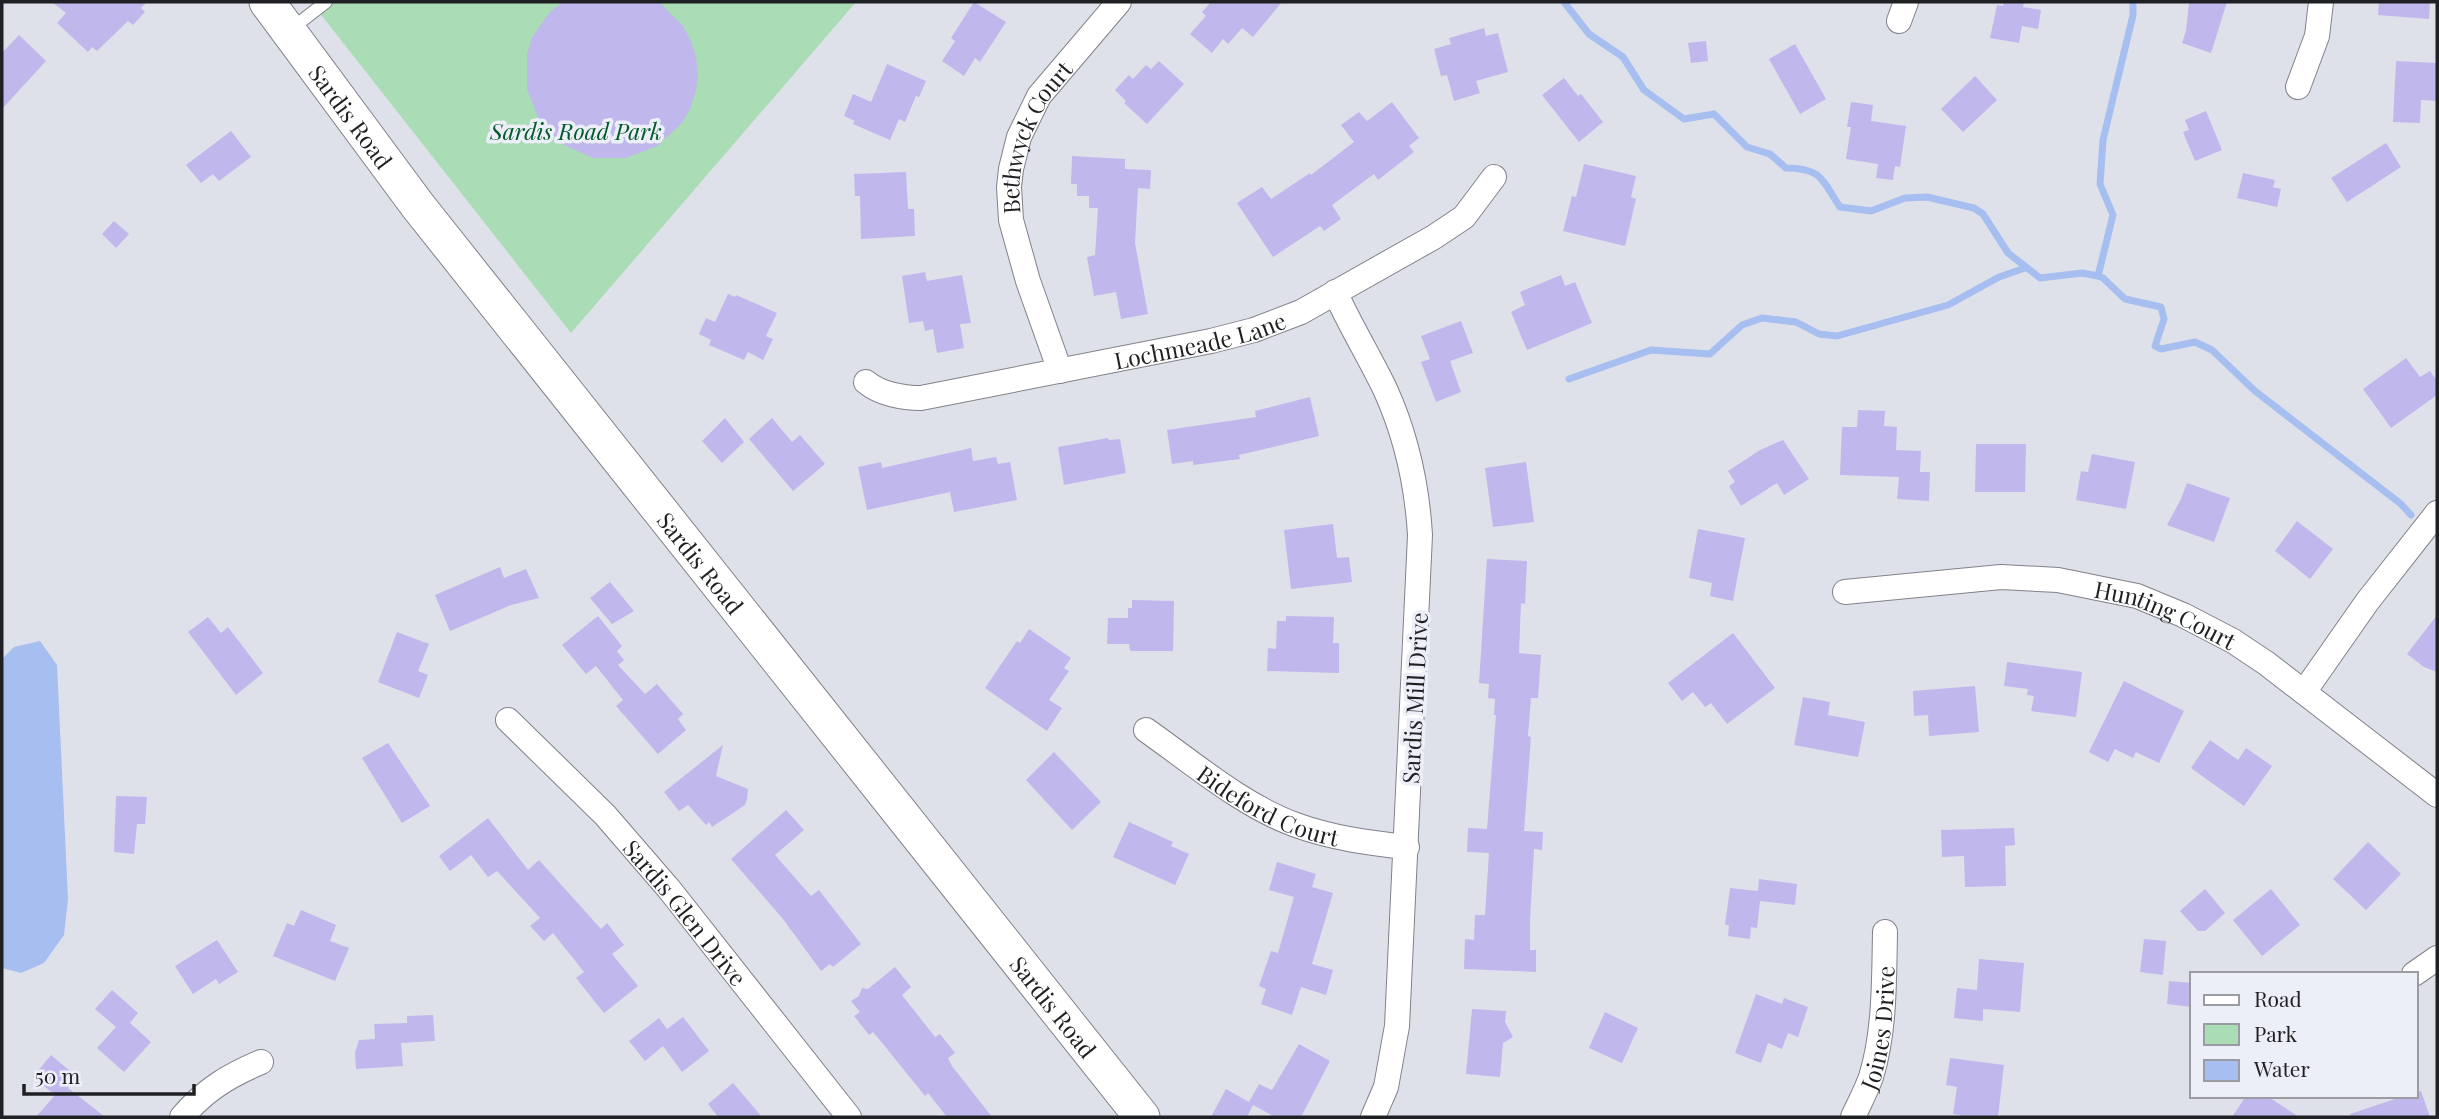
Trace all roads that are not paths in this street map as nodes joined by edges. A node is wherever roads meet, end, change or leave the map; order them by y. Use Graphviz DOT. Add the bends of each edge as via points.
graph roads {
  1 [pos="267,2"];
  2 [pos="326,2"];
  3 [pos="1119,2"];
  4 [pos="2321,2"];
  5 [pos="289,30"];
  6 [pos="2298,87"];
  7 [pos="1494,177"];
  8 [pos="1335,292"];
  9 [pos="1060,371"];
  10 [pos="866,382"];
  11 [pos="2437,513"];
  12 [pos="1845,592"];
  13 [pos="2304,692"];
  14 [pos="508,720"];
  15 [pos="1146,730"];
  16 [pos="2437,795"];
  17 [pos="1407,846"];
  18 [pos="1885,932"];
  19 [pos="2437,958"];
  20 [pos="2417,972"];
  21 [pos="261,1062"];
  22 [pos="182,1117"];
  23 [pos="849,1117"];
  24 [pos="1142,1117"];
  25 [pos="1373,1117"];
  26 [pos="1853,1117"];
  1 -- 5 [label="main road, Sardis Road"];
  2 -- 5 [label="lane"];
  3 -- 9 [label="street, Bethwyck Court" via="1039,96 1019,137 1011,169 1011,220"];
  4 -- 6 [label="street" via="2316,36"];
  5 -- 24 [label="main road, Sardis Road" via="418,206"];
  7 -- 8 [label="street, Lochmeade Lane" via="1464,216"];
  8 -- 9 [label="street, Lochmeade Lane" via="1301,312 1254,330"];
  8 -- 17 [label="street, Sardis Mill Drive" via="1385,390 1413,474 1418,508 1420,566"];
  9 -- 10 [label="street, Lochmeade Lane" via="921,398 890,394"];
  11 -- 13 [label="street"];
  12 -- 13 [label="street, Hunting Court" via="2001,576 2058,580 2137,596 2232,641"];
  13 -- 16 [label="street, Hunting Court"];
  14 -- 23 [label="street, Sardis Glen Drive" via="605,815 669,889"];
  15 -- 17 [label="street, Bideford Court" via="1244,798 1295,825 1346,839"];
  17 -- 25 [label="street, Sardis Mill Drive" via="1398,1027 1386,1087"];
  18 -- 26 [label="street, Joines Drive" via="1876,1055"];
  19 -- 20 [label="street"];
  21 -- 22 [label="street" via="207,1091"];
}
